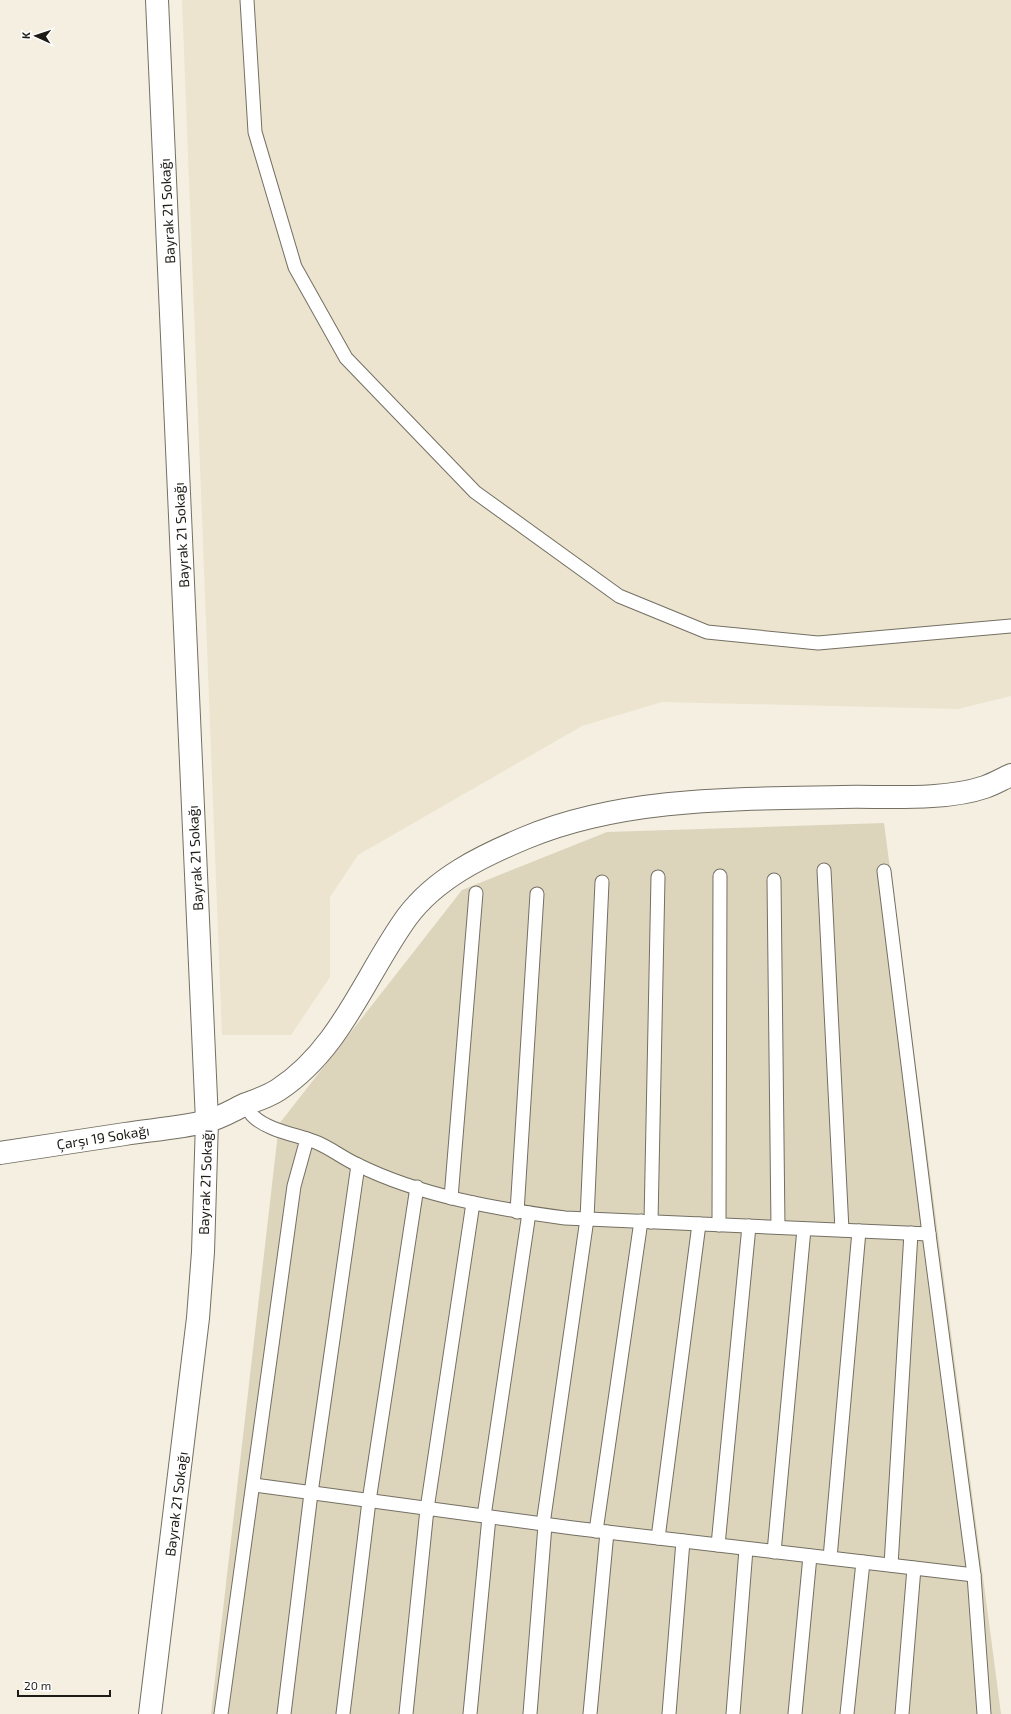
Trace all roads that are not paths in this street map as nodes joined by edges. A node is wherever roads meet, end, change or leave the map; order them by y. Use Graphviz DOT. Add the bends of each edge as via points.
graph roads {
  1 [pos="157,0"];
  2 [pos="246,0"];
  3 [pos="1011,626"];
  4 [pos="1011,775"];
  5 [pos="824,870"];
  6 [pos="884,871"];
  7 [pos="720,876"];
  8 [pos="658,877"];
  9 [pos="774,880"];
  10 [pos="602,882"];
  11 [pos="476,893"];
  12 [pos="537,894"];
  13 [pos="246,1104"];
  14 [pos="207,1121"];
  15 [pos="307,1139"];
  16 [pos="0,1153"];
  17 [pos="358,1165"];
  18 [pos="417,1187"];
  19 [pos="451,1198"];
  20 [pos="473,1202"];
  21 [pos="523,1212"];
  22 [pos="586,1219"];
  23 [pos="646,1221"];
  24 [pos="699,1224"];
  25 [pos="718,1225"];
  26 [pos="749,1226"];
  27 [pos="778,1227"];
  28 [pos="804,1228"];
  29 [pos="842,1230"];
  30 [pos="859,1231"];
  31 [pos="911,1233"];
  32 [pos="929,1234"];
  33 [pos="254,1485"];
  34 [pos="311,1493"];
  35 [pos="369,1501"];
  36 [pos="427,1509"];
  37 [pos="487,1517"];
  38 [pos="544,1524"];
  39 [pos="601,1531"];
  40 [pos="658,1538"];
  41 [pos="683,1541"];
  42 [pos="718,1545"];
  43 [pos="746,1548"];
  44 [pos="774,1552"];
  45 [pos="810,1556"];
  46 [pos="830,1558"];
  47 [pos="863,1562"];
  48 [pos="891,1565"];
  49 [pos="914,1568"];
  50 [pos="974,1575"];
  51 [pos="150,1714"];
  52 [pos="221,1714"];
  53 [pos="284,1714"];
  54 [pos="343,1714"];
  55 [pos="406,1714"];
  56 [pos="470,1714"];
  57 [pos="530,1714"];
  58 [pos="590,1714"];
  59 [pos="668,1714"];
  60 [pos="733,1714"];
  61 [pos="795,1714"];
  62 [pos="847,1714"];
  63 [pos="902,1714"];
  64 [pos="984,1714"];
  1 -- 14 [label="street, Bayrak 21 Sokağı"];
  2 -- 3 [label="lane" via="255,132 296,267 346,358 475,492 619,596 707,632 818,643"];
  4 -- 13 [label="street, Çarşı 19 Sokağı" via="983,788 924,796 750,799 661,806 613,813 566,824 501,848 465,867 427,896 408,916 346,1019 326,1045 304,1069 276,1092"];
  5 -- 29 [label="lane"];
  6 -- 32 [label="lane"];
  7 -- 25 [label="lane"];
  8 -- 23 [label="lane"];
  9 -- 27 [label="lane"];
  10 -- 22 [label="lane"];
  11 -- 19 [label="lane"];
  12 -- 21 [label="lane"];
  13 -- 14 [label="street, Çarşı 19 Sokağı"];
  13 -- 15 [label="lane" via="252,1116 261,1123"];
  14 -- 16 [label="street, Çarşı 19 Sokağı"];
  14 -- 51 [label="street, Bayrak 21 Sokağı" via="198,1318"];
  15 -- 17 [label="lane"];
  15 -- 33 [label="lane" via="294,1186"];
  17 -- 18 [label="lane"];
  17 -- 34 [label="lane"];
  18 -- 19 [label="lane"];
  18 -- 35 [label="lane"];
  19 -- 20 [label="lane"];
  20 -- 21 [label="lane"];
  20 -- 36 [label="lane"];
  21 -- 22 [label="lane"];
  21 -- 37 [label="lane"];
  22 -- 23 [label="lane"];
  22 -- 38 [label="lane"];
  23 -- 24 [label="lane"];
  23 -- 39 [label="lane"];
  24 -- 25 [label="lane"];
  24 -- 40 [label="lane"];
  25 -- 26 [label="lane"];
  26 -- 27 [label="lane"];
  26 -- 42 [label="lane"];
  27 -- 28 [label="lane"];
  28 -- 29 [label="lane"];
  28 -- 44 [label="lane"];
  29 -- 30 [label="lane"];
  30 -- 31 [label="lane"];
  30 -- 46 [label="lane"];
  31 -- 32 [label="lane"];
  31 -- 48 [label="lane"];
  32 -- 50 [label="lane"];
  33 -- 34 [label="lane"];
  33 -- 52 [label="lane"];
  34 -- 35 [label="lane"];
  34 -- 53 [label="lane"];
  35 -- 36 [label="lane"];
  35 -- 54 [label="lane"];
  36 -- 37 [label="lane"];
  36 -- 55 [label="lane"];
  37 -- 38 [label="lane"];
  37 -- 56 [label="lane"];
  38 -- 39 [label="lane"];
  38 -- 57 [label="lane"];
  39 -- 40 [label="lane"];
  39 -- 58 [label="lane"];
  40 -- 41 [label="lane"];
  41 -- 42 [label="lane"];
  41 -- 59 [label="lane"];
  42 -- 43 [label="lane"];
  43 -- 44 [label="lane"];
  43 -- 60 [label="lane"];
  44 -- 45 [label="lane"];
  45 -- 46 [label="lane"];
  45 -- 61 [label="lane"];
  46 -- 47 [label="lane"];
  47 -- 48 [label="lane"];
  47 -- 62 [label="lane"];
  48 -- 49 [label="lane"];
  49 -- 50 [label="lane"];
  49 -- 63 [label="lane"];
  50 -- 64 [label="lane"];
}
